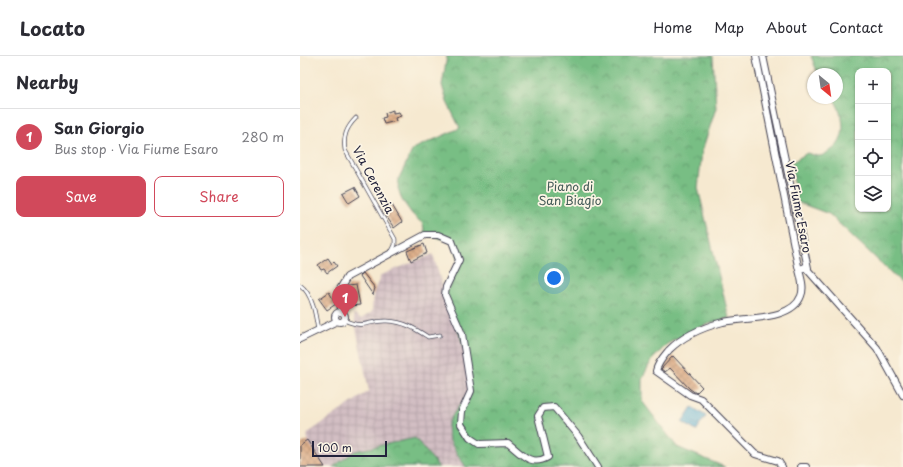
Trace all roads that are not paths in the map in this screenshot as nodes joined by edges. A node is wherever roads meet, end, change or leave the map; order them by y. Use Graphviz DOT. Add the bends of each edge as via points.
graph roads {
  1 [pos="756,56"];
  2 [pos="763,56"];
  3 [pos="356,118"];
  4 [pos="392,251"];
  5 [pos="798,266"];
  6 [pos="808,268"];
  7 [pos="300,285"];
  8 [pos="341,312"];
  9 [pos="344,320"];
  10 [pos="337,321"];
  11 [pos="318,330"];
  12 [pos="440,335"];
  13 [pos="300,339"];
  14 [pos="903,395"];
  15 [pos="598,467"];
  16 [pos="782,467"];
  17 [pos="801,467"];
  18 [pos="806,467"];
  1 -- 5 [label="street, Via Fiume Esaro"];
  2 -- 6 [label="street"];
  3 -- 4 [label="lane, Via Cerenzia" via="349,124 345,134 346,150 395,239"];
  4 -- 8 [label="street" via="347,277 340,289"];
  4 -- 15 [label="street" via="425,235 438,235 452,241 459,260 446,287 445,295 462,334 467,356 471,391 462,412 462,424 470,438 480,444 508,443 529,461 541,462 548,457 538,416 543,408 554,407 578,436"];
  5 -- 6 [label="street, Via Fiume Esaro" via="801,269"];
  5 -- 16 [label="street" via="802,293 798,302 768,317 734,320 700,330 675,345 658,364 656,371 690,395 701,399 755,454 778,460"];
  6 -- 14 [label="street, Via Fiume Esaro" via="877,348"];
  7 -- 11 [label="lane" via="312,304"];
  8 -- 9 [label="street"];
  8 -- 10 [label="street" via="335,315"];
  9 -- 10 [label="street"];
  9 -- 12 [label="lane" via="356,325 387,321 416,328 428,337"];
  10 -- 11 [label="street"];
  11 -- 13 [label="street"];
  17 -- 18 [label="street"];
}
